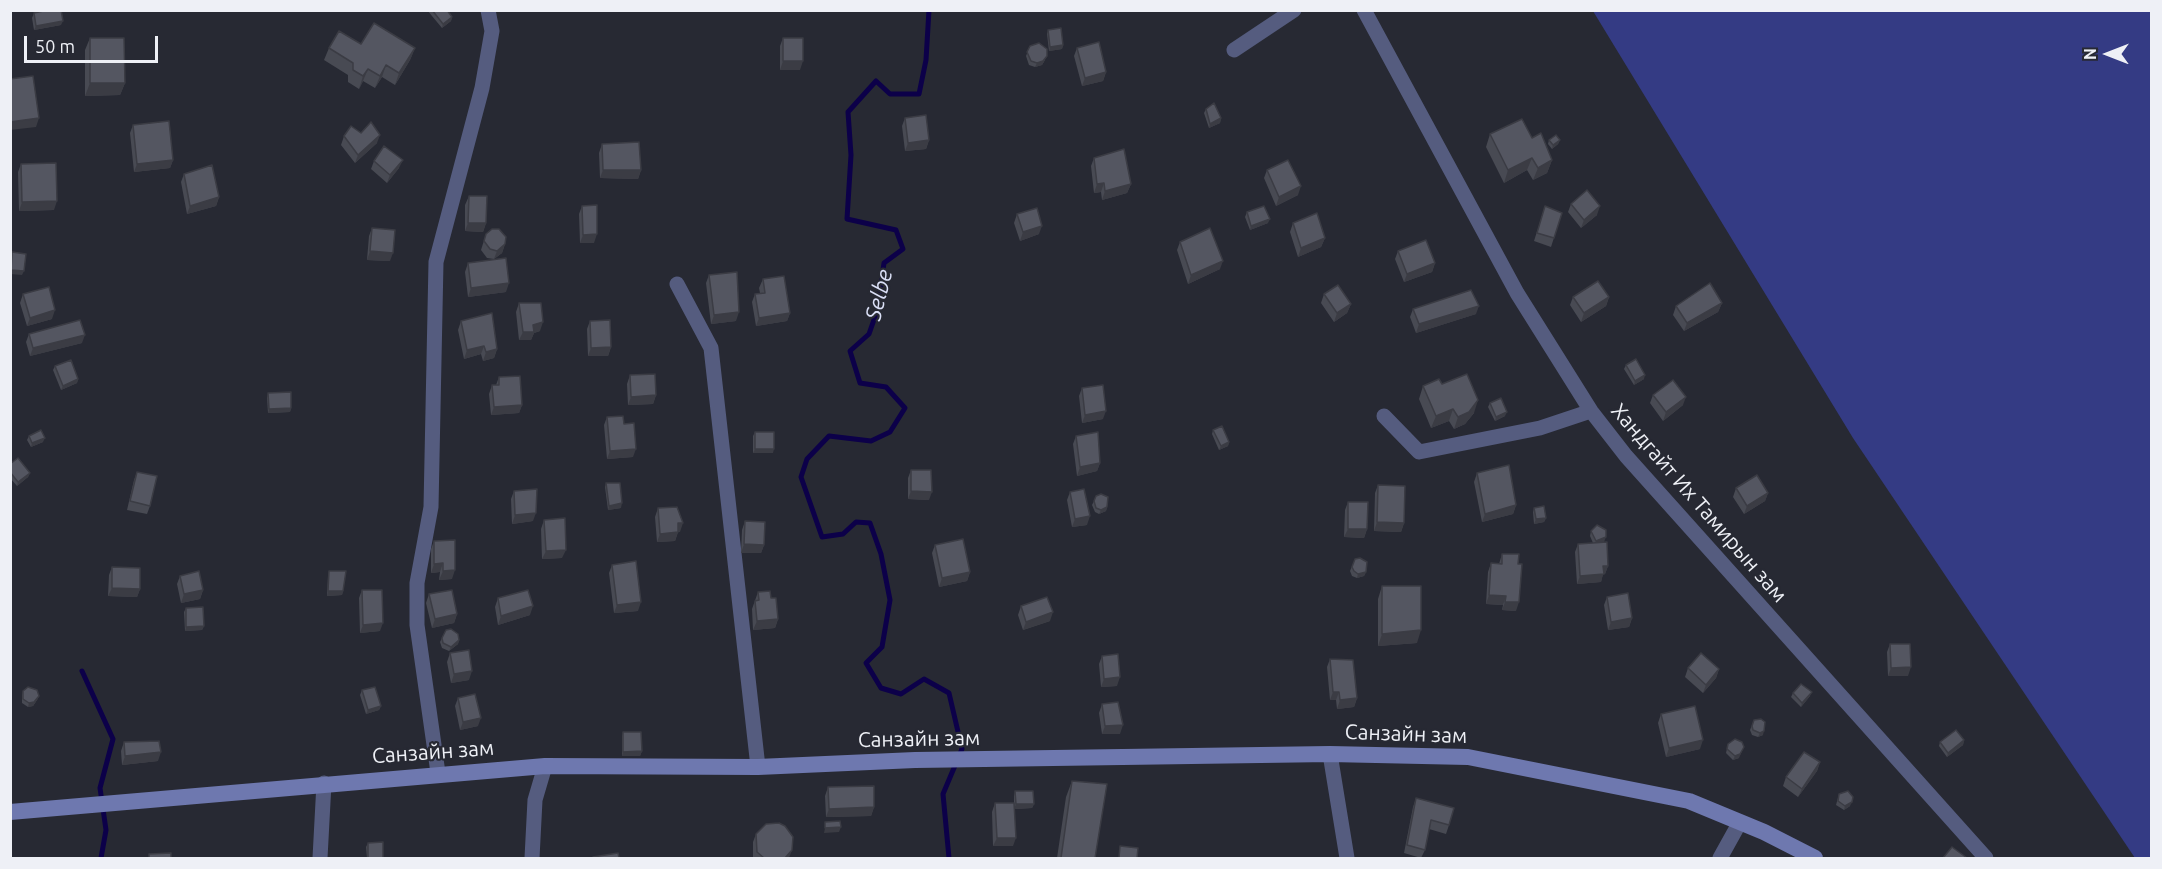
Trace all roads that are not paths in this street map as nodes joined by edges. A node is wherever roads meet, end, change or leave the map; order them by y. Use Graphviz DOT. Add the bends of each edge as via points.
graph roads {
  1 [pos="488,10"];
  2 [pos="1294,10"];
  3 [pos="1364,10"];
  4 [pos="1234,50"];
  5 [pos="677,284"];
  6 [pos="1591,411"];
  7 [pos="1384,416"];
  8 [pos="1330,754"];
  9 [pos="545,766"];
  10 [pos="758,767"];
  11 [pos="438,773"];
  12 [pos="324,783"];
  13 [pos="10,812"];
  14 [pos="1740,822"];
  15 [pos="320,858"];
  16 [pos="532,858"];
  17 [pos="1347,858"];
  18 [pos="1720,858"];
  19 [pos="1815,858"];
  20 [pos="1986,858"];
  1 -- 11 [label="street" via="492,31 482,88 436,262 431,507 417,593 417,625"];
  2 -- 4 [label="street"];
  3 -- 6 [label="street, Хандгайт Их Тамирын зам" via="1517,293"];
  5 -- 10 [label="street" via="711,348"];
  6 -- 7 [label="street" via="1540,428 1419,452"];
  6 -- 20 [label="street, Хандгайт Их Тамирын зам" via="1626,456"];
  8 -- 10 [label="main road, Санзайн зам" via="915,760"];
  8 -- 14 [label="main road, Санзайн зам" via="1468,757 1689,801"];
  8 -- 17 [label="street"];
  9 -- 10 [label="main road, Санзайн зам"];
  9 -- 11 [label="main road, Санзайн зам"];
  9 -- 16 [label="street" via="535,800"];
  11 -- 12 [label="main road, Санзайн зам"];
  12 -- 13 [label="main road, Санзайн зам"];
  12 -- 15 [label="street"];
  14 -- 18 [label="street"];
  14 -- 19 [label="main road, Санзайн зам"];
}
